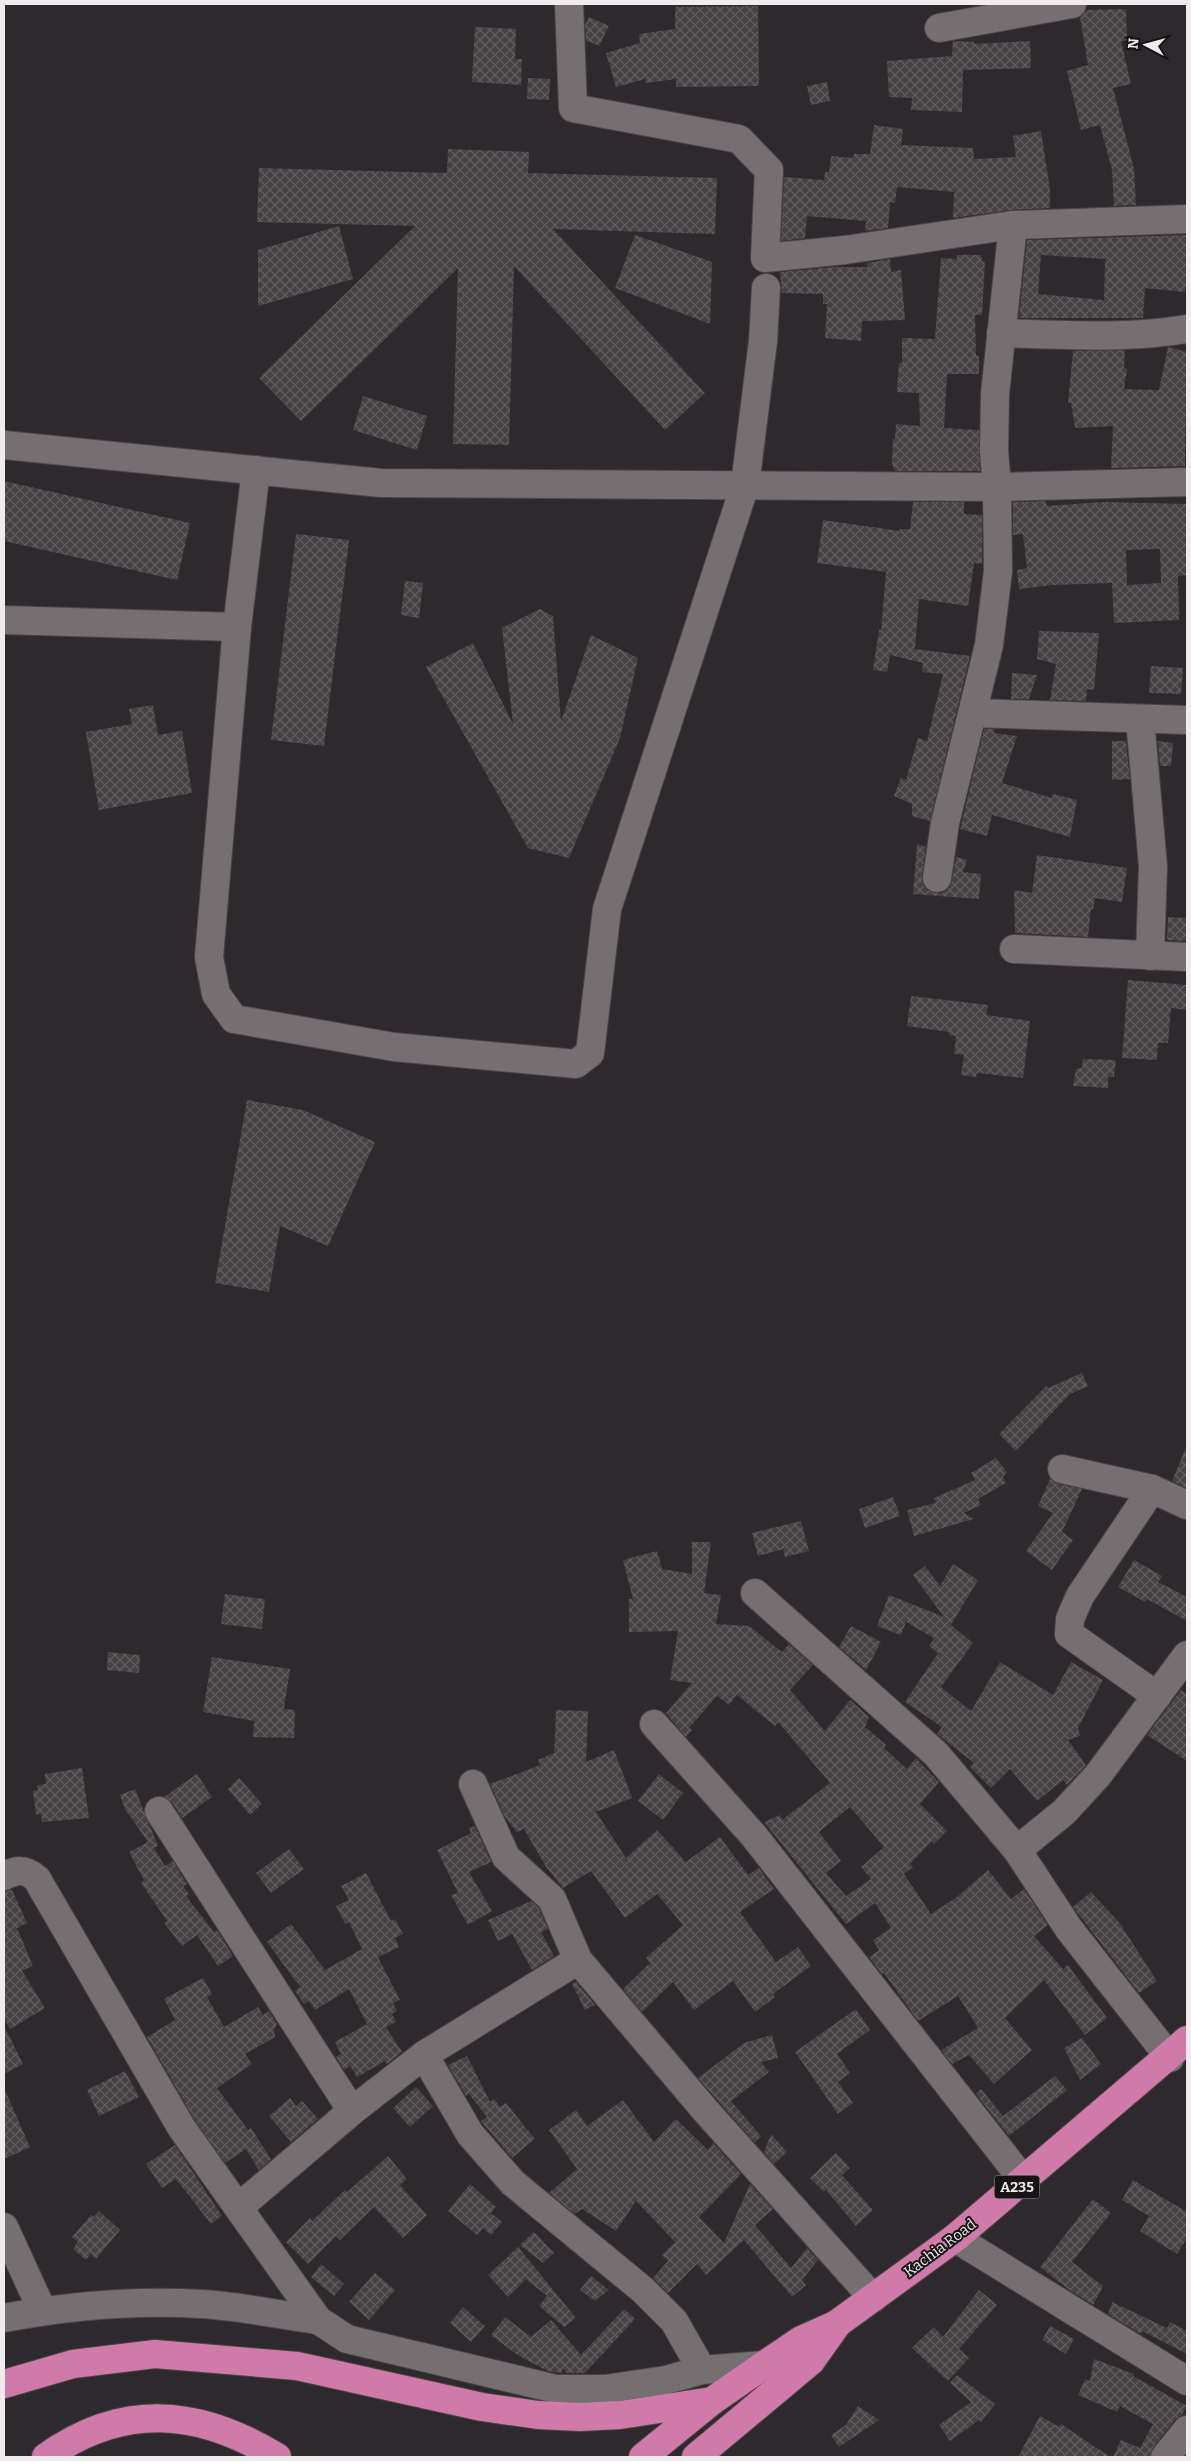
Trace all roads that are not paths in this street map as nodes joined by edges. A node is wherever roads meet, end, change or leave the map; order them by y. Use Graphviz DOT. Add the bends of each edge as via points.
graph roads {
  1 [pos="569,4"];
  2 [pos="1072,4"];
  3 [pos="1010,9"];
  4 [pos="939,28"];
  5 [pos="1187,219"];
  6 [pos="1012,225"];
  7 [pos="766,288"];
  8 [pos="1187,329"];
  9 [pos="1001,334"];
  10 [pos="4,445"];
  11 [pos="256,470"];
  12 [pos="1187,482"];
  13 [pos="745,485"];
  14 [pos="997,487"];
  15 [pos="4,620"];
  16 [pos="237,627"];
  17 [pos="974,713"];
  18 [pos="1140,718"];
  19 [pos="1187,720"];
  20 [pos="937,878"];
  21 [pos="1014,949"];
  22 [pos="1150,956"];
  23 [pos="1187,957"];
  24 [pos="1062,1469"];
  25 [pos="1152,1490"];
  26 [pos="1187,1506"];
  27 [pos="756,1593"];
  28 [pos="1187,1655"];
  29 [pos="1157,1696"];
  30 [pos="654,1724"];
  31 [pos="473,1784"];
  32 [pos="159,1812"];
  33 [pos="1018,1850"];
  34 [pos="4,1876"];
  35 [pos="578,1960"];
  36 [pos="1178,2049"];
  37 [pos="424,2055"];
  38 [pos="352,2111"];
  39 [pos="1024,2181"];
  40 [pos="239,2207"];
  41 [pos="4,2227"];
  42 [pos="955,2238"];
  43 [pos="873,2298"];
  44 [pos="42,2310"];
  45 [pos="4,2318"];
  46 [pos="318,2320"];
  47 [pos="838,2323"];
  48 [pos="764,2365"];
  49 [pos="702,2370"];
  50 [pos="1187,2381"];
  51 [pos="4,2384"];
  52 [pos="712,2401"];
  53 [pos="1187,2430"];
  54 [pos="46,2457"];
  55 [pos="277,2457"];
  56 [pos="643,2457"];
  57 [pos="696,2457"];
  58 [pos="1166,2457"];
  1 -- 6 [label="street" via="573,108 739,139 769,170 765,258 845,250"];
  2 -- 3 [label="street"];
  3 -- 4 [label="street"];
  5 -- 6 [label="street"];
  6 -- 9 [label="street"];
  7 -- 13 [label="street" via="763,341"];
  8 -- 9 [label="street" via="1158,334 1098,336"];
  9 -- 14 [label="street" via="994,432"];
  10 -- 11 [label="street"];
  11 -- 13 [label="street" via="381,483"];
  11 -- 16 [label="street"];
  12 -- 14 [label="street"];
  13 -- 14 [label="street"];
  13 -- 16 [label="street" via="607,909 590,1053 576,1064 394,1047 234,1019 216,994 209,957"];
  14 -- 17 [label="street" via="998,571 989,646"];
  15 -- 16 [label="street"];
  17 -- 18 [label="street"];
  17 -- 20 [label="street" via="945,823"];
  18 -- 19 [label="street"];
  18 -- 22 [label="street" via="1153,866"];
  21 -- 22 [label="street"];
  22 -- 23 [label="street"];
  24 -- 25 [label="street"];
  25 -- 26 [label="street"];
  25 -- 29 [label="street" via="1080,1596 1070,1619 1070,1634"];
  27 -- 33 [label="street" via="936,1754"];
  28 -- 29 [label="street"];
  29 -- 33 [label="street" via="1098,1775 1064,1812"];
  30 -- 39 [label="street" via="754,1836"];
  31 -- 35 [label="street" via="506,1857 552,1899"];
  32 -- 38 [label="street"];
  33 -- 36 [label="street" via="1069,1929"];
  34 -- 40 [label="street" via="18,1870 29,1872 36,1879 151,2078"];
  35 -- 37 [label="street"];
  35 -- 43 [label="street" via="704,2110"];
  36 -- 39 [label="highway, Kachia Road / A235"];
  37 -- 38 [label="street"];
  37 -- 49 [label="street" via="470,2134 513,2183 642,2290 674,2321"];
  38 -- 40 [label="street"];
  39 -- 42 [label="highway, Kachia Road / A235"];
  40 -- 46 [label="street"];
  41 -- 44 [label="street"];
  42 -- 43 [label="highway, Kachia Road / A235"];
  42 -- 50 [label="street"];
  43 -- 47 [label="highway, Kachia Road / A235"];
  44 -- 45 [label="street"];
  44 -- 46 [label="street" via="153,2302 203,2304"];
  46 -- 49 [label="street" via="347,2339 556,2389 605,2389 666,2380"];
  47 -- 48 [label="highway, A235" via="800,2340"];
  47 -- 57 [label="highway, Kachia Road / A235" via="811,2361"];
  48 -- 49 [label="street"];
  48 -- 52 [label="highway, A235"];
  51 -- 52 [label="highway" via="73,2364 155,2354 297,2366 482,2407 538,2415 620,2415"];
  52 -- 56 [label="highway, A235"];
  53 -- 58 [label="street"];
  54 -- 55 [label="highway" via="94,2430 134,2418 176,2418 214,2428 256,2444"];
}
